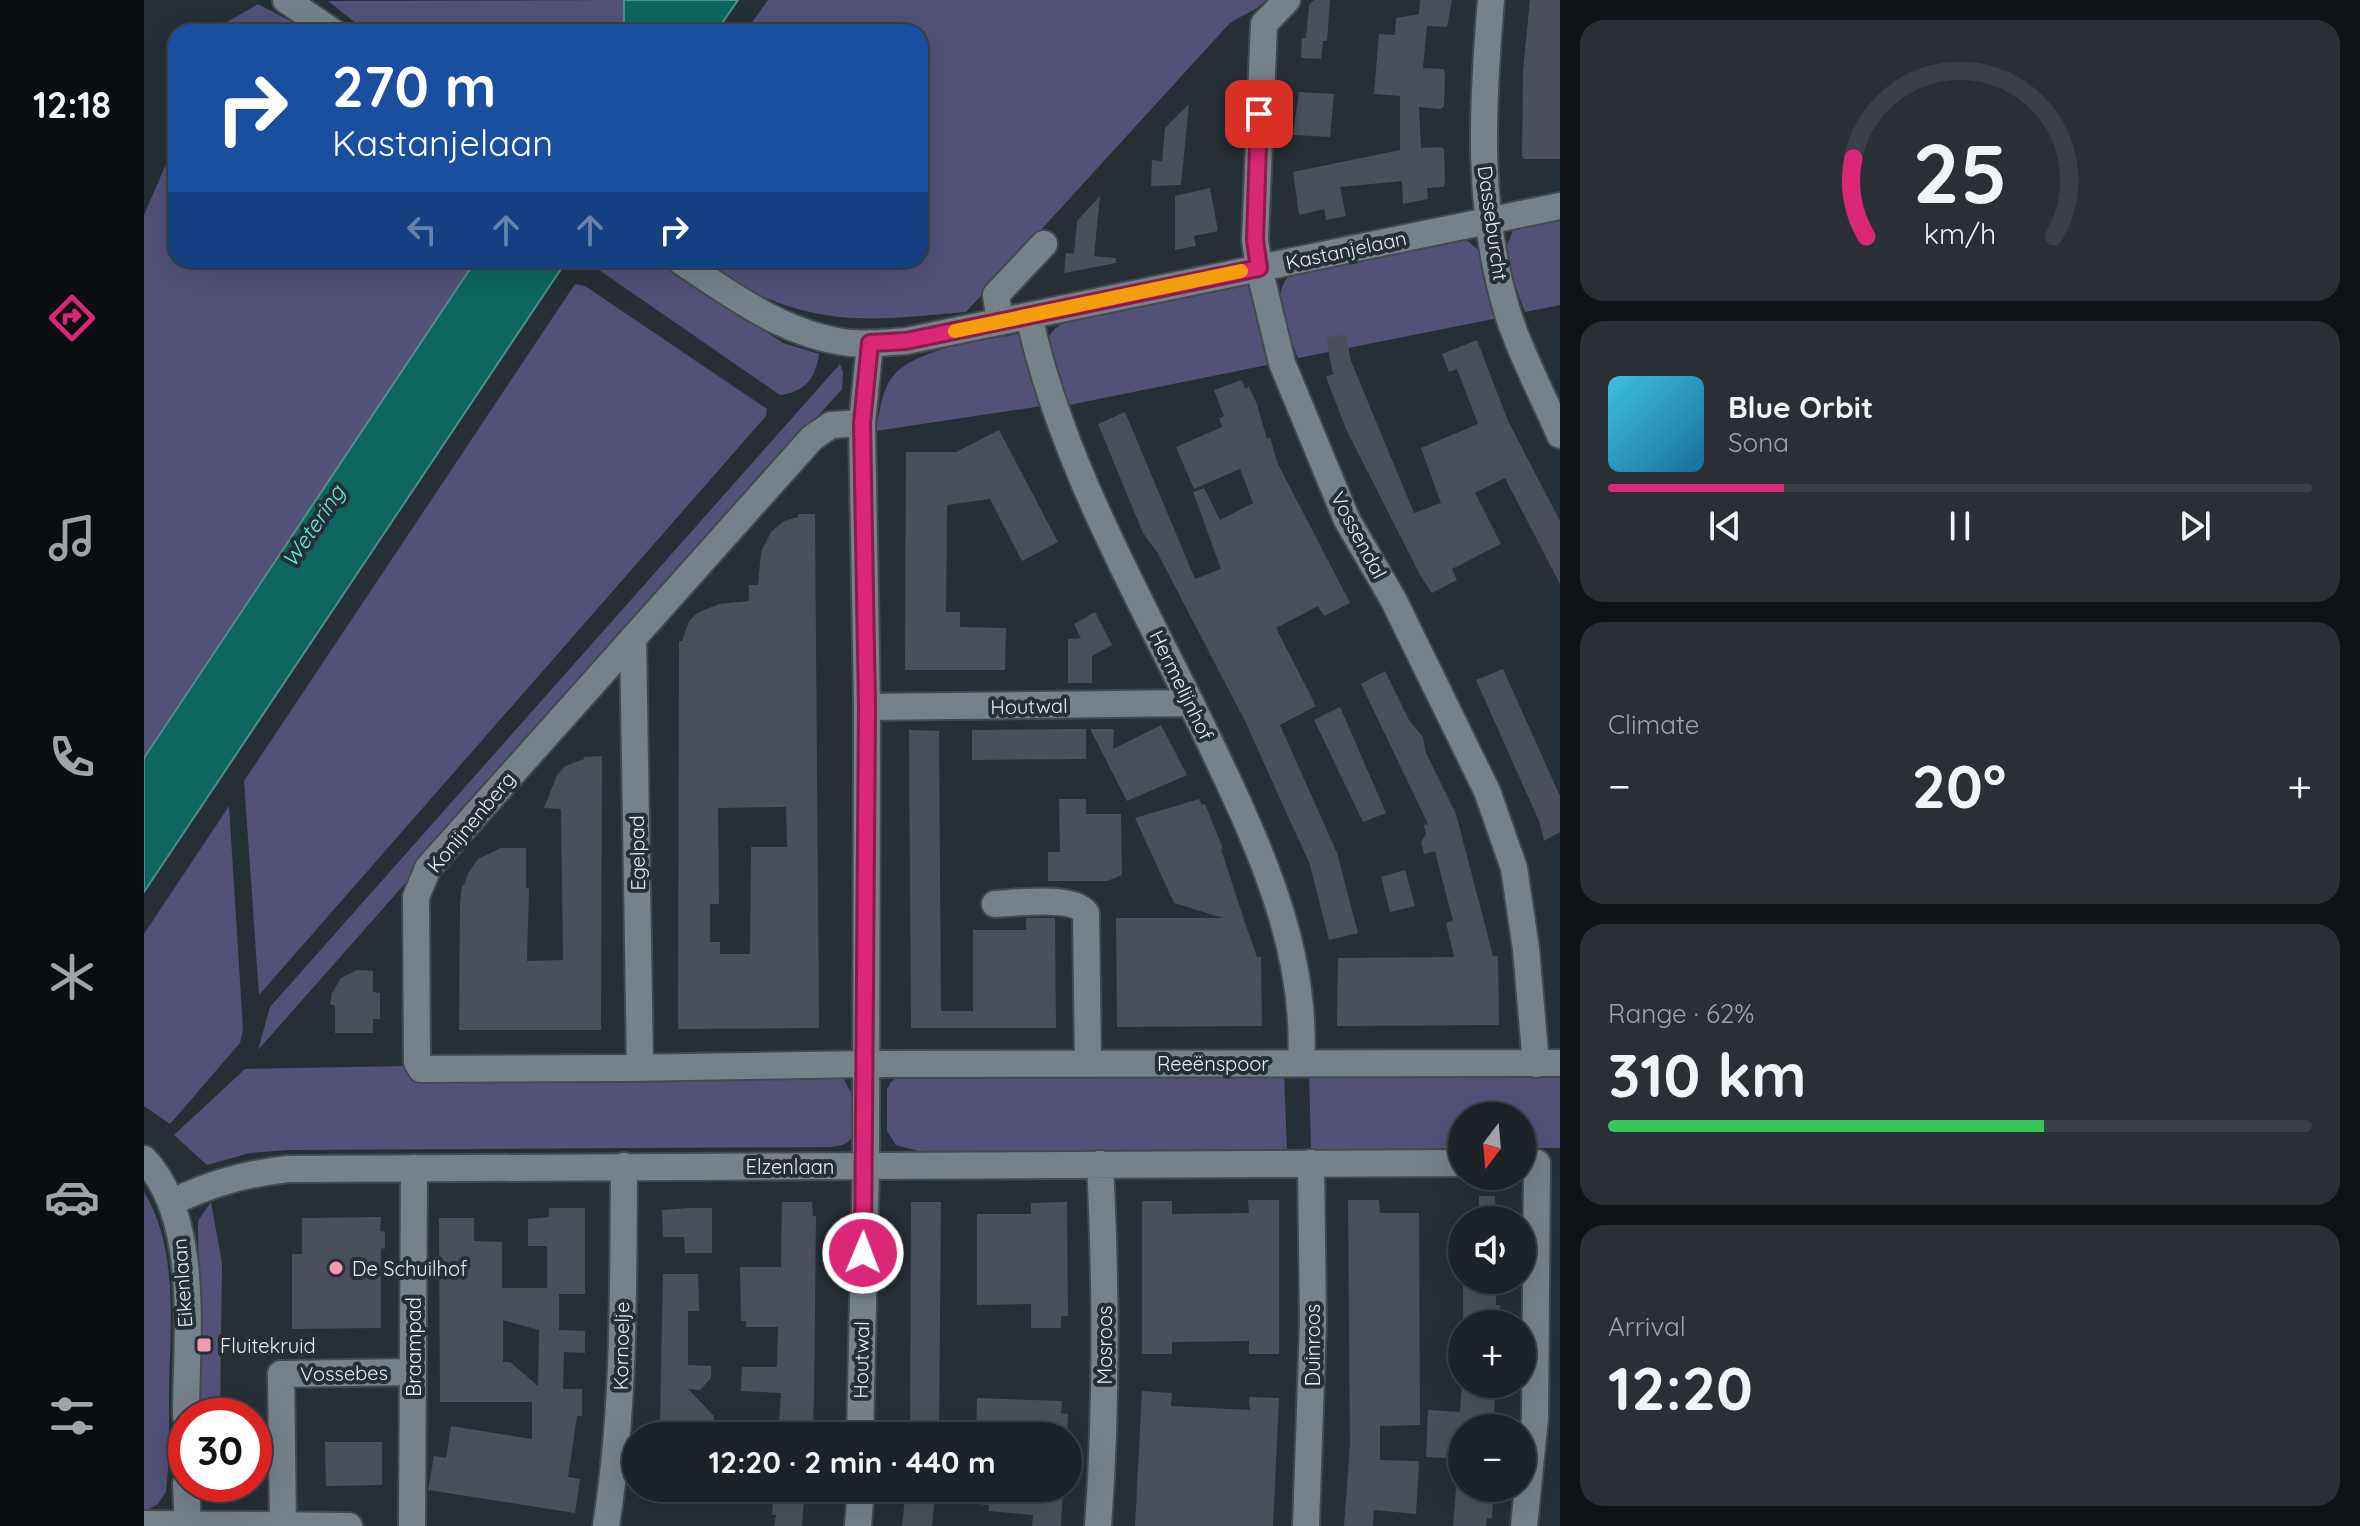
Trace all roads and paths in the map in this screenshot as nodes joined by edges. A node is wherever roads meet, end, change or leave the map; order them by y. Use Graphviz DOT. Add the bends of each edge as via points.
graph roads {
  1 [pos="286,0"];
  2 [pos="1287,0"];
  3 [pos="1491,0"];
  4 [pos="321,24"];
  5 [pos="1560,206"];
  6 [pos="1489,220"];
  7 [pos="1044,244"];
  8 [pos="691,268"];
  9 [pos="1259,268"];
  10 [pos="1029,316"];
  11 [pos="1000,322"];
  12 [pos="870,343"];
  13 [pos="862,423"];
  14 [pos="1560,435"];
  15 [pos="633,638"];
  16 [pos="1191,703"];
  17 [pos="867,707"];
  18 [pos="995,904"];
  19 [pos="1301,1063"];
  20 [pos="865,1064"];
  21 [pos="1088,1064"];
  22 [pos="1548,1064"];
  23 [pos="640,1067"];
  24 [pos="144,1159"];
  25 [pos="1311,1163"];
  26 [pos="1448,1163"];
  27 [pos="1540,1163"];
  28 [pos="1100,1164"];
  29 [pos="624,1166"];
  30 [pos="866,1166"];
  31 [pos="414,1168"];
  32 [pos="172,1202"];
  33 [pos="413,1372"];
  34 [pos="186,1398"];
  35 [pos="860,1422"];
  36 [pos="187,1502"];
  37 [pos="860,1502"];
  38 [pos="144,1524"];
  39 [pos="283,1524"];
  40 [pos="188,1525"];
  41 [pos="246,1525"];
  42 [pos="349,1526"];
  43 [pos="412,1526"];
  44 [pos="606,1526"];
  45 [pos="858,1526"];
  46 [pos="1098,1526"];
  47 [pos="1306,1526"];
  48 [pos="1524,1526"];
  1 -- 4 [label="street"];
  2 -- 9 [label="street, Vossendal" via="1264,24 1255,226"];
  3 -- 6 [label="street, Dasseburcht" via="1483,96"];
  5 -- 6 [label="street, Kastanjelaan"];
  6 -- 9 [label="street, Kastanjelaan"];
  6 -- 14 [label="street, Dasseburcht" via="1510,318"];
  7 -- 11 [label="street" via="996,295"];
  8 -- 12 [label="street, Kastanjelaan" via="758,313 800,332"];
  9 -- 10 [label="street, Kastanjelaan"];
  9 -- 22 [label="street, Vossendal" via="1282,363 1347,520 1393,599 1487,791 1514,868"];
  10 -- 11 [label="street, Kastanjelaan"];
  10 -- 16 [label="street, Hermelijnhof" via="1055,412 1094,506"];
  11 -- 12 [label="street, Kastanjelaan"];
  12 -- 13 [label="street, Houtwal"];
  13 -- 15 [label="street, Konijnenberg" via="831,425 812,438"];
  13 -- 17 [label="street, Houtwal"];
  15 -- 23 [label="street, Egelpad"];
  15 -- 23 [label="street, Konijnenberg" via="428,868 416,897 417,1062 429,1070"];
  16 -- 17 [label="street, Houtwal"];
  16 -- 19 [label="street, Hermelijnhof" via="1254,836 1276,900 1294,961 1303,1030"];
  17 -- 20 [label="street, Houtwal"];
  18 -- 21 [label="street" via="1066,902 1086,913"];
  19 -- 21 [label="street, Reeënspoor"];
  19 -- 22 [label="street, Reeënspoor"];
  20 -- 21 [label="street, Reeënspoor"];
  20 -- 23 [label="street, Konijnenberg"];
  20 -- 30 [label="street, Houtwal"];
  24 -- 32 [label="street, Eikenlaan"];
  25 -- 26 [label="street, Elzenlaan"];
  25 -- 28 [label="street, Elzenlaan"];
  25 -- 47 [label="street, Duinroos" via="1313,1322"];
  27 -- 48 [label="street" via="1535,1418"];
  28 -- 30 [label="street, Elzenlaan"];
  28 -- 46 [label="street, Mosroos" via="1105,1350"];
  29 -- 30 [label="street, Elzenlaan"];
  29 -- 31 [label="street, Elzenlaan"];
  29 -- 44 [label="street, Kornoelje" via="622,1367"];
  30 -- 35 [label="street, Houtwal"];
  31 -- 32 [label="street, Elzenlaan" via="244,1174"];
  31 -- 33 [label="street, Braampad"];
  32 -- 34 [label="street, Eikenlaan" via="183,1249"];
  33 -- 39 [label="street, Vossebes" via="281,1374"];
  33 -- 43 [label="street, Braampad"];
  36 -- 40 [label="street"];
  37 -- 45 [label="street"];
  38 -- 40 [label="street"];
  39 -- 41 [label="street"];
  39 -- 42 [label="street"];
  40 -- 41 [label="street"];
}
